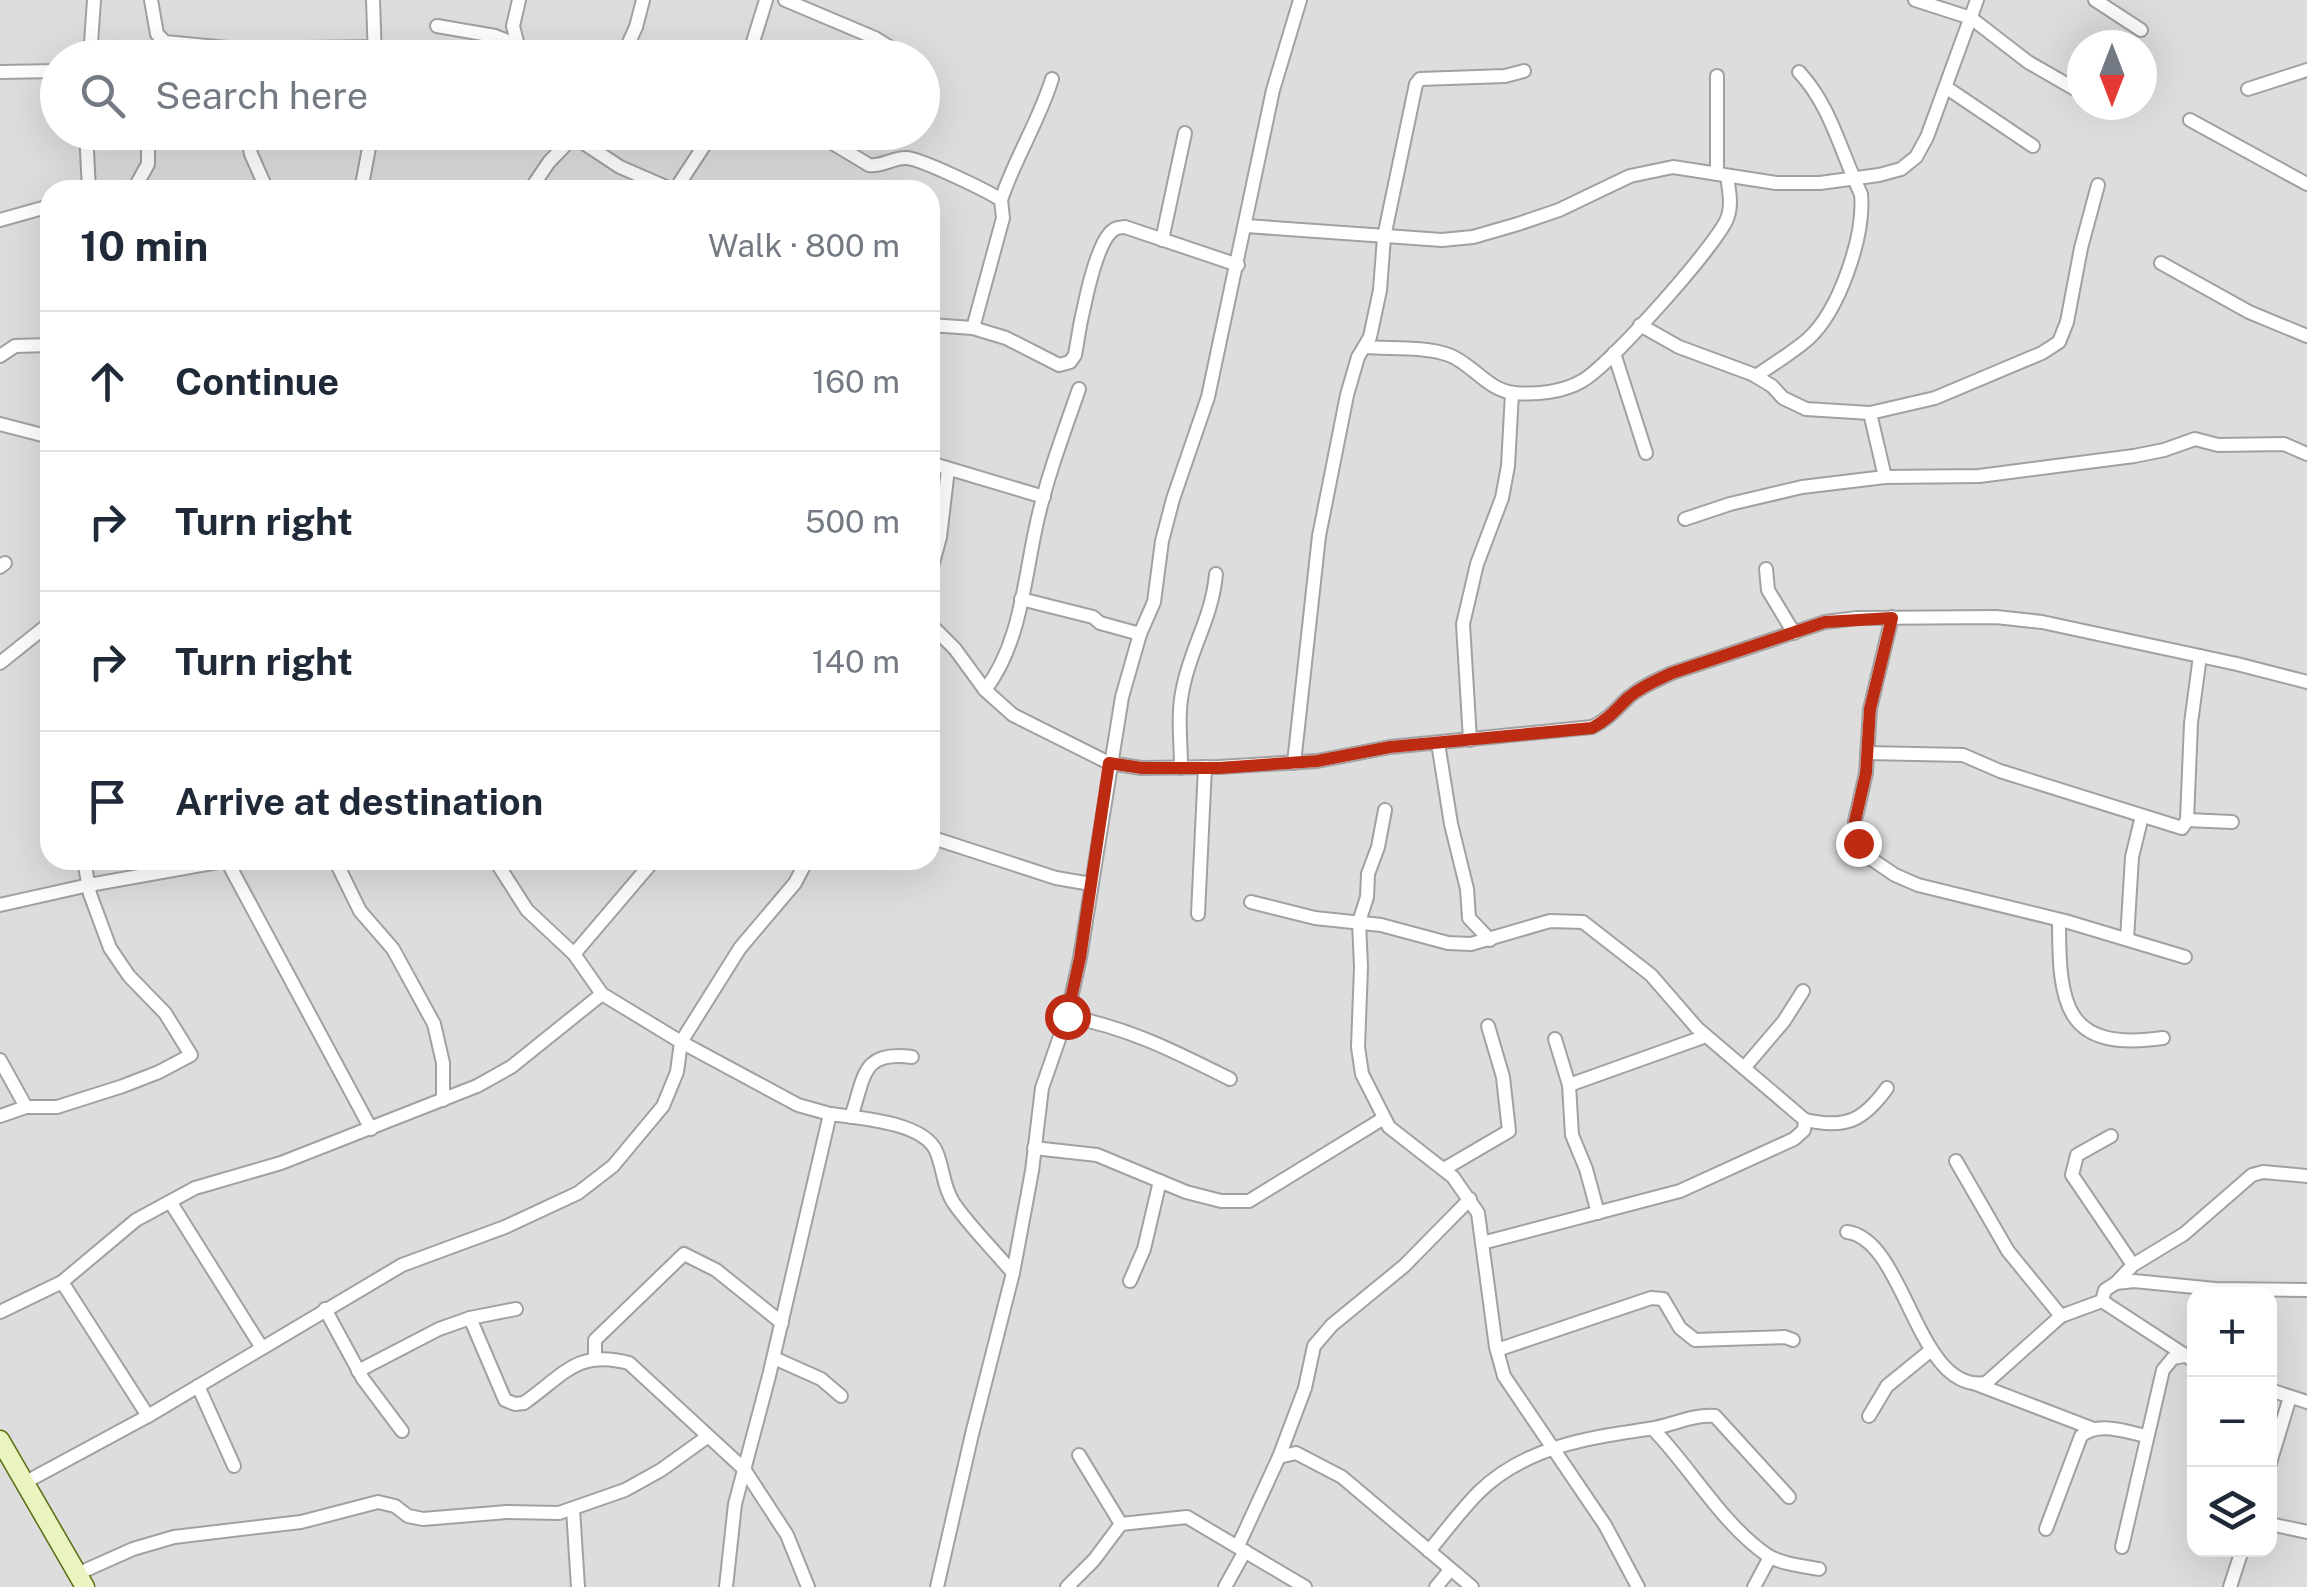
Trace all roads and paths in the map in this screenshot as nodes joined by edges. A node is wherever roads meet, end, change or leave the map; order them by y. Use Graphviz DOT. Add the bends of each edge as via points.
graph roads {
  1 [pos="94,0"];
  2 [pos="151,0"];
  3 [pos="373,0"];
  4 [pos="519,0"];
  5 [pos="643,0"];
  6 [pos="766,0"];
  7 [pos="785,0"];
  8 [pos="1300,0"];
  9 [pos="1915,0"];
  10 [pos="1977,0"];
  11 [pos="2095,0"];
  12 [pos="1972,18"];
  13 [pos="437,26"];
  14 [pos="2141,30"];
  15 [pos="91,40"];
  16 [pos="164,40"];
  17 [pos="375,40"];
  18 [pos="502,40"];
  19 [pos="516,40"];
  20 [pos="630,40"];
  21 [pos="754,40"];
  22 [pos="878,40"];
  23 [pos="1524,70"];
  24 [pos="2307,70"];
  25 [pos="40,71"];
  26 [pos="0,72"];
  27 [pos="1799,72"];
  28 [pos="1718,76"];
  29 [pos="1052,79"];
  30 [pos="2067,84"];
  31 [pos="1946,88"];
  32 [pos="2248,89"];
  33 [pos="2190,120"];
  34 [pos="1184,134"];
  35 [pos="2033,146"];
  36 [pos="87,150"];
  37 [pos="148,150"];
  38 [pos="251,150"];
  39 [pos="368,150"];
  40 [pos="559,150"];
  41 [pos="595,150"];
  42 [pos="701,150"];
  43 [pos="844,150"];
  44 [pos="1722,175"];
  45 [pos="1854,178"];
  46 [pos="88,180"];
  47 [pos="139,180"];
  48 [pos="263,180"];
  49 [pos="362,180"];
  50 [pos="536,180"];
  51 [pos="649,180"];
  52 [pos="681,180"];
  53 [pos="2307,184"];
  54 [pos="2098,185"];
  55 [pos="1000,200"];
  56 [pos="40,209"];
  57 [pos="0,220"];
  58 [pos="1246,226"];
  59 [pos="1384,237"];
  60 [pos="1162,240"];
  61 [pos="2161,263"];
  62 [pos="1238,265"];
  63 [pos="940,326"];
  64 [pos="1640,326"];
  65 [pos="974,328"];
  66 [pos="2307,336"];
  67 [pos="40,345"];
  68 [pos="1365,348"];
  69 [pos="1614,353"];
  70 [pos="0,356"];
  71 [pos="1756,376"];
  72 [pos="1080,389"];
  73 [pos="1512,393"];
  74 [pos="1870,414"];
  75 [pos="2,427"];
  76 [pos="40,436"];
  77 [pos="1646,453"];
  78 [pos="2307,454"];
  79 [pos="940,466"];
  80 [pos="948,469"];
  81 [pos="1885,477"];
  82 [pos="1044,497"];
  83 [pos="1685,519"];
  84 [pos="940,537"];
  85 [pos="1766,569"];
  86 [pos="1216,574"];
  87 [pos="1021,599"];
  88 [pos="1892,618"];
  89 [pos="40,631"];
  90 [pos="1794,633"];
  91 [pos="940,634"];
  92 [pos="1140,634"];
  93 [pos="2200,656"];
  94 [pos="0,663"];
  95 [pos="2307,682"];
  96 [pos="984,690"];
  97 [pos="1470,740"];
  98 [pos="1438,742"];
  99 [pos="1867,753"];
  100 [pos="1294,762"];
  101 [pos="1109,763"];
  102 [pos="1181,768"];
  103 [pos="1205,768"];
  104 [pos="1384,810"];
  105 [pos="2142,816"];
  106 [pos="2188,820"];
  107 [pos="2232,822"];
  108 [pos="940,840"];
  109 [pos="86,870"];
  110 [pos="164,870"];
  111 [pos="233,870"];
  112 [pos="340,870"];
  113 [pos="501,870"];
  114 [pos="641,870"];
  115 [pos="802,870"];
  116 [pos="1091,884"];
  117 [pos="88,885"];
  118 [pos="1251,902"];
  119 [pos="0,905"];
  120 [pos="1198,914"];
  121 [pos="1469,918"];
  122 [pos="2059,920"];
  123 [pos="1358,922"];
  124 [pos="2127,939"];
  125 [pos="1490,940"];
  126 [pos="1448,943"];
  127 [pos="574,954"];
  128 [pos="2185,957"];
  129 [pos="1803,991"];
  130 [pos="602,994"];
  131 [pos="1067,1016"];
  132 [pos="1488,1026"];
  133 [pos="1706,1036"];
  134 [pos="2163,1038"];
  135 [pos="1555,1040"];
  136 [pos="681,1042"];
  137 [pos="912,1057"];
  138 [pos="0,1060"];
  139 [pos="1744,1068"];
  140 [pos="1230,1079"];
  141 [pos="1570,1085"];
  142 [pos="1888,1088"];
  143 [pos="444,1100"];
  144 [pos="26,1108"];
  145 [pos="830,1114"];
  146 [pos="0,1116"];
  147 [pos="852,1117"];
  148 [pos="1384,1118"];
  149 [pos="1805,1120"];
  150 [pos="372,1130"];
  151 [pos="2111,1136"];
  152 [pos="1034,1148"];
  153 [pos="1956,1161"];
  154 [pos="1444,1170"];
  155 [pos="2307,1176"];
  156 [pos="1160,1181"];
  157 [pos="1470,1198"];
  158 [pos="171,1202"];
  159 [pos="1598,1213"];
  160 [pos="1847,1232"];
  161 [pos="1482,1243"];
  162 [pos="2132,1265"];
  163 [pos="1014,1273"];
  164 [pos="1130,1281"];
  165 [pos="62,1282"];
  166 [pos="2116,1283"];
  167 [pos="2307,1290"];
  168 [pos="2102,1301"];
  169 [pos="325,1309"];
  170 [pos="516,1309"];
  171 [pos="0,1312"];
  172 [pos="2061,1316"];
  173 [pos="470,1318"];
  174 [pos="782,1323"];
  175 [pos="1793,1340"];
  176 [pos="262,1348"];
  177 [pos="1497,1350"];
  178 [pos="1930,1351"];
  179 [pos="595,1358"];
  180 [pos="774,1358"];
  181 [pos="2187,1358"];
  182 [pos="2187,1359"];
  183 [pos="358,1370"];
  184 [pos="1976,1384"];
  185 [pos="198,1386"];
  186 [pos="2277,1392"];
  187 [pos="841,1396"];
  188 [pos="2290,1397"];
  189 [pos="2307,1402"];
  190 [pos="148,1416"];
  191 [pos="1870,1416"];
  192 [pos="1653,1428"];
  193 [pos="2091,1428"];
  194 [pos="402,1432"];
  195 [pos="2147,1436"];
  196 [pos="707,1437"];
  197 [pos="0,1440"];
  198 [pos="2277,1440"];
  199 [pos="1553,1448"];
  200 [pos="1079,1455"];
  201 [pos="1278,1457"];
  202 [pos="234,1466"];
  203 [pos="744,1468"];
  204 [pos="24,1482"];
  205 [pos="1789,1497"];
  206 [pos="573,1509"];
  207 [pos="1121,1524"];
  208 [pos="2277,1526"];
  209 [pos="2046,1529"];
  210 [pos="2307,1532"];
  211 [pos="2122,1547"];
  212 [pos="1241,1549"];
  213 [pos="1429,1551"];
  214 [pos="1770,1557"];
  215 [pos="2240,1557"];
  216 [pos="1819,1569"];
  217 [pos="1450,1570"];
  218 [pos="81,1580"];
  219 [pos="578,1587"];
  220 [pos="726,1587"];
  221 [pos="808,1587"];
  222 [pos="938,1587"];
  223 [pos="1068,1587"];
  224 [pos="1226,1587"];
  225 [pos="1305,1587"];
  226 [pos="1436,1587"];
  227 [pos="1472,1587"];
  228 [pos="1638,1587"];
  229 [pos="1754,1587"];
  230 [pos="2230,1587"];
  1 -- 15 [label="street"];
  2 -- 16 [label="street"];
  3 -- 17 [label="street"];
  4 -- 19 [label="street"];
  5 -- 20 [label="street"];
  6 -- 21 [label="street"];
  7 -- 22 [label="street"];
  8 -- 58 [label="street" via="1273,90"];
  9 -- 12 [label="street"];
  10 -- 12 [label="street"];
  11 -- 14 [label="street"];
  12 -- 30 [label="street"];
  12 -- 31 [label="street"];
  13 -- 18 [label="street"];
  23 -- 59 [label="street" via="1420,79"];
  24 -- 32 [label="street"];
  25 -- 26 [label="street"];
  27 -- 45 [label="street" via="1821,103"];
  28 -- 44 [label="street"];
  29 -- 55 [label="street"];
  31 -- 35 [label="street"];
  31 -- 45 [label="street" via="1916,157 1901,169"];
  33 -- 53 [label="street"];
  34 -- 60 [label="street"];
  36 -- 46 [label="street"];
  37 -- 47 [label="street"];
  38 -- 48 [label="street"];
  39 -- 49 [label="street"];
  40 -- 50 [label="street"];
  41 -- 51 [label="street"];
  42 -- 52 [label="street"];
  43 -- 55 [label="street" via="869,165 918,160"];
  44 -- 45 [label="street" via="1776,183"];
  44 -- 59 [label="street" via="1673,166 1649,170 1560,210 1472,237"];
  44 -- 64 [label="street" via="1730,204 1726,220"];
  45 -- 71 [label="street" via="1861,194 1859,230 1835,300 1809,338"];
  54 -- 74 [label="street" via="2059,342 1963,388"];
  55 -- 65 [label="street" via="1003,218"];
  56 -- 57 [label="street"];
  58 -- 59 [label="street"];
  58 -- 62 [label="street"];
  59 -- 68 [label="street"];
  60 -- 62 [label="street"];
  60 -- 65 [label="street" via="1124,227 1108,234 1070,362 1059,364"];
  61 -- 66 [label="street"];
  62 -- 92 [label="street" via="1208,397 1162,541 1154,602"];
  63 -- 65 [label="street"];
  64 -- 69 [label="street"];
  64 -- 71 [label="street"];
  67 -- 70 [label="street" via="15,346"];
  68 -- 73 [label="street" via="1437,352"];
  68 -- 100 [label="street" via="1348,396 1320,536"];
  69 -- 73 [label="street" via="1598,370 1558,391"];
  69 -- 77 [label="street"];
  71 -- 74 [label="street" via="1806,409"];
  72 -- 82 [label="street"];
  73 -- 97 [label="street" via="1502,498 1464,624"];
  74 -- 81 [label="street"];
  75 -- 76 [label="street"];
  78 -- 81 [label="street" via="2284,444 2195,439 2134,456 1979,476"];
  79 -- 80 [label="street"];
  80 -- 82 [label="street"];
  80 -- 84 [label="street"];
  81 -- 83 [label="street" via="1802,487"];
  82 -- 87 [label="street"];
  85 -- 90 [label="street" via="1768,590"];
  86 -- 102 [label="street" via="1183,687"];
  87 -- 92 [label="street"];
  87 -- 96 [label="street" via="1009,650"];
  88 -- 90 [label="street" via="1825,622"];
  88 -- 93 [label="street" via="2042,622"];
  88 -- 99 [label="street" via="1870,709"];
  89 -- 94 [label="street"];
  90 -- 97 [label="street" via="1648,684 1592,728"];
  91 -- 96 [label="street"];
  92 -- 101 [label="street"];
  93 -- 95 [label="street"];
  93 -- 106 [label="street"];
  96 -- 101 [label="street" via="1014,715"];
  97 -- 98 [label="street"];
  98 -- 100 [label="street"];
  98 -- 121 [label="street"];
  99 -- 105 [label="street" via="1963,754"];
  99 -- 122 [label="street" via="1855,821 1864,854 1918,885"];
  100 -- 103 [label="street"];
  101 -- 102 [label="street"];
  101 -- 116 [label="street"];
  102 -- 103 [label="street"];
  103 -- 120 [label="street"];
  104 -- 123 [label="street"];
  105 -- 106 [label="street" via="2182,828"];
  105 -- 124 [label="street"];
  106 -- 107 [label="street"];
  108 -- 116 [label="street"];
  109 -- 117 [label="street"];
  110 -- 117 [label="street"];
  111 -- 150 [label="street"];
  112 -- 143 [label="street" via="360,911 421,995 443,1063"];
  113 -- 127 [label="street" via="527,910"];
  114 -- 127 [label="street"];
  115 -- 136 [label="street" via="732,960"];
  116 -- 131 [label="street"];
  117 -- 119 [label="street"];
  117 -- 144 [label="street" via="110,948 191,1055 57,1107"];
  118 -- 123 [label="street"];
  121 -- 125 [label="street"];
  121 -- 126 [label="street"];
  122 -- 124 [label="street"];
  122 -- 134 [label="street" via="2060,958 2076,1023 2121,1041"];
  123 -- 126 [label="street"];
  123 -- 148 [label="street" via="1358,1048 1362,1074"];
  124 -- 128 [label="street"];
  125 -- 126 [label="street"];
  125 -- 133 [label="street" via="1550,921 1583,922 1651,975"];
  127 -- 130 [label="street"];
  129 -- 139 [label="street"];
  130 -- 136 [label="street"];
  130 -- 143 [label="street" via="511,1067"];
  131 -- 140 [label="street" via="1144,1036"];
  131 -- 152 [label="street" via="1042,1088"];
  132 -- 154 [label="street" via="1509,1131"];
  133 -- 139 [label="street"];
  133 -- 141 [label="street"];
  135 -- 141 [label="street"];
  136 -- 145 [label="street" via="798,1105"];
  136 -- 169 [label="street" via="678,1072 663,1106 613,1166 578,1193 402,1264"];
  137 -- 147 [label="street" via="874,1060 864,1072"];
  138 -- 144 [label="street"];
  139 -- 149 [label="street"];
  141 -- 159 [label="street" via="1572,1135"];
  142 -- 149 [label="street" via="1859,1118 1831,1126"];
  143 -- 150 [label="street"];
  144 -- 146 [label="street"];
  145 -- 147 [label="street"];
  145 -- 174 [label="street"];
  147 -- 163 [label="street" via="926,1138 954,1204"];
  148 -- 154 [label="street"];
  148 -- 156 [label="street" via="1249,1201 1221,1201"];
  149 -- 159 [label="street" via="1794,1139 1755,1159 1680,1191"];
  150 -- 158 [label="street"];
  151 -- 162 [label="street" via="2076,1156 2072,1175"];
  152 -- 156 [label="street" via="1098,1155"];
  152 -- 163 [label="street"];
  153 -- 172 [label="street" via="2008,1251"];
  154 -- 157 [label="street"];
  155 -- 162 [label="street" via="2252,1176 2184,1234"];
  156 -- 164 [label="street"];
  157 -- 161 [label="street"];
  157 -- 201 [label="street" via="1314,1346"];
  158 -- 165 [label="street" via="136,1220"];
  158 -- 176 [label="street"];
  159 -- 161 [label="street"];
  160 -- 178 [label="street" via="1859,1233 1875,1248"];
  161 -- 177 [label="street"];
  162 -- 166 [label="street"];
  163 -- 222 [label="street"];
  165 -- 171 [label="street"];
  165 -- 190 [label="street"];
  166 -- 167 [label="street"];
  166 -- 168 [label="street"];
  168 -- 172 [label="street"];
  168 -- 181 [label="street"];
  169 -- 176 [label="street"];
  169 -- 183 [label="street"];
  170 -- 173 [label="street"];
  172 -- 184 [label="street"];
  173 -- 179 [label="street" via="505,1400 515,1404"];
  173 -- 183 [label="street"];
  174 -- 179 [label="street" via="716,1270 684,1254 595,1340"];
  174 -- 180 [label="street"];
  175 -- 177 [label="street" via="1695,1340 1663,1299 1651,1298"];
  176 -- 185 [label="street"];
  177 -- 199 [label="street" via="1504,1376"];
  178 -- 184 [label="street"];
  178 -- 191 [label="street" via="1887,1386"];
  179 -- 196 [label="street" via="629,1363"];
  180 -- 187 [label="street" via="821,1378"];
  180 -- 203 [label="street"];
  182 -- 195 [label="street" via="2173,1358 2163,1370"];
  183 -- 194 [label="street"];
  184 -- 193 [label="street"];
  185 -- 190 [label="street"];
  185 -- 202 [label="street"];
  186 -- 188 [label="street"];
  188 -- 189 [label="street"];
  188 -- 198 [label="street"];
  190 -- 204 [label="street"];
  192 -- 199 [label="street"];
  192 -- 205 [label="street" via="1699,1414 1715,1416"];
  192 -- 214 [label="street" via="1723,1515"];
  193 -- 195 [label="street"];
  193 -- 209 [label="street" via="2081,1436"];
  195 -- 211 [label="street"];
  196 -- 203 [label="street"];
  196 -- 206 [label="street" via="625,1490"];
  197 -- 204 [label="street"];
  199 -- 213 [label="street" via="1514,1464 1479,1492"];
  199 -- 228 [label="street"];
  200 -- 207 [label="street"];
  201 -- 212 [label="street"];
  201 -- 213 [label="street" via="1296,1453 1342,1476"];
  203 -- 220 [label="street"];
  203 -- 221 [label="street" via="787,1535"];
  204 -- 218 [label="street"];
  206 -- 218 [label="street" via="423,1518 378,1502 301,1522 174,1537 133,1548"];
  206 -- 219 [label="street"];
  207 -- 212 [label="street" via="1187,1517"];
  207 -- 223 [label="street"];
  208 -- 210 [label="street"];
  212 -- 224 [label="street"];
  212 -- 225 [label="street"];
  213 -- 217 [label="street"];
  214 -- 216 [label="street"];
  214 -- 229 [label="street"];
  215 -- 230 [label="street"];
  217 -- 226 [label="street"];
  217 -- 227 [label="street"];
}
